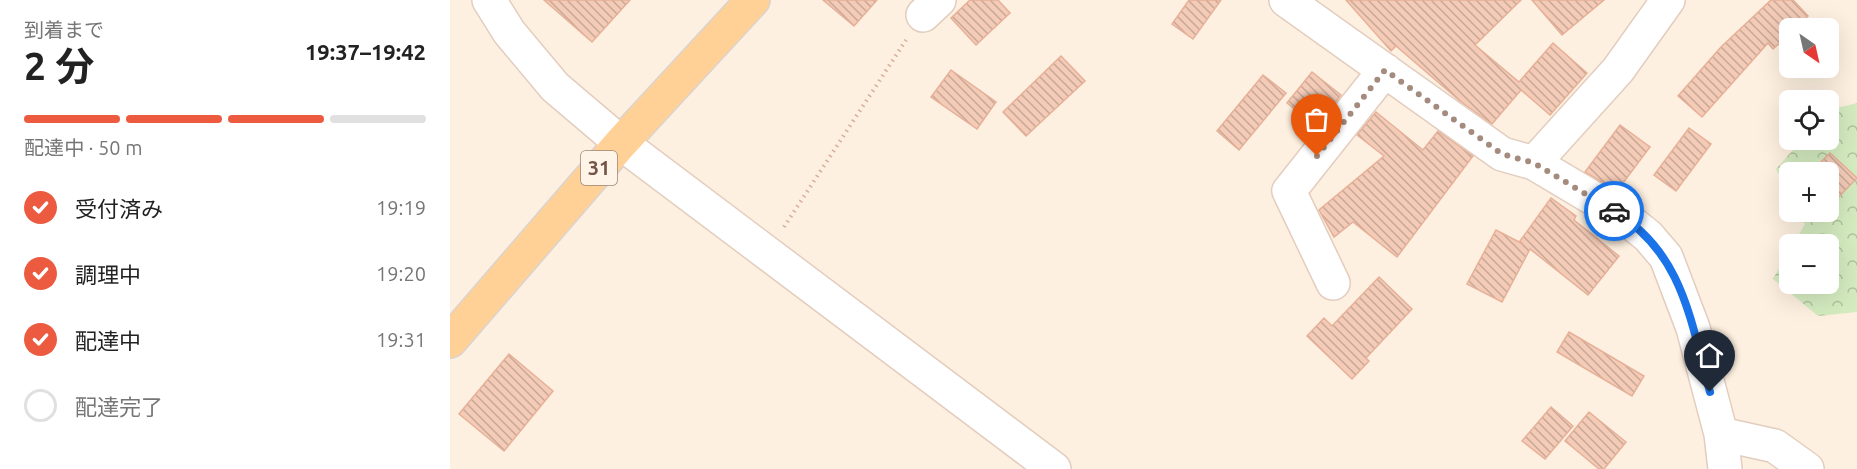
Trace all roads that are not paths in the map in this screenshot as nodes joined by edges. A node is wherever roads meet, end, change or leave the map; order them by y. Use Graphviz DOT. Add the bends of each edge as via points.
graph roads {
  1 [pos="489,0"];
  2 [pos="753,0"];
  3 [pos="1286,0"];
  4 [pos="1668,0"];
  5 [pos="1385,70"];
  6 [pos="621,142"];
  7 [pos="1534,163"];
  8 [pos="1333,283"];
  9 [pos="450,341"];
  10 [pos="1721,434"];
  11 [pos="1054,469"];
  12 [pos="1725,469"];
  13 [pos="1807,469"];
  1 -- 6 [label="street" via="509,32 555,87"];
  2 -- 6 [label="main road, 31"];
  3 -- 5 [label="street"];
  4 -- 7 [label="street" via="1618,70"];
  5 -- 7 [label="street" via="1502,154"];
  5 -- 8 [label="street" via="1289,191"];
  6 -- 9 [label="main road, 31"];
  6 -- 11 [label="street"];
  7 -- 10 [label="street" via="1623,216 1666,257 1693,328"];
  10 -- 12 [label="street"];
  10 -- 13 [label="street" via="1775,446"];
}
